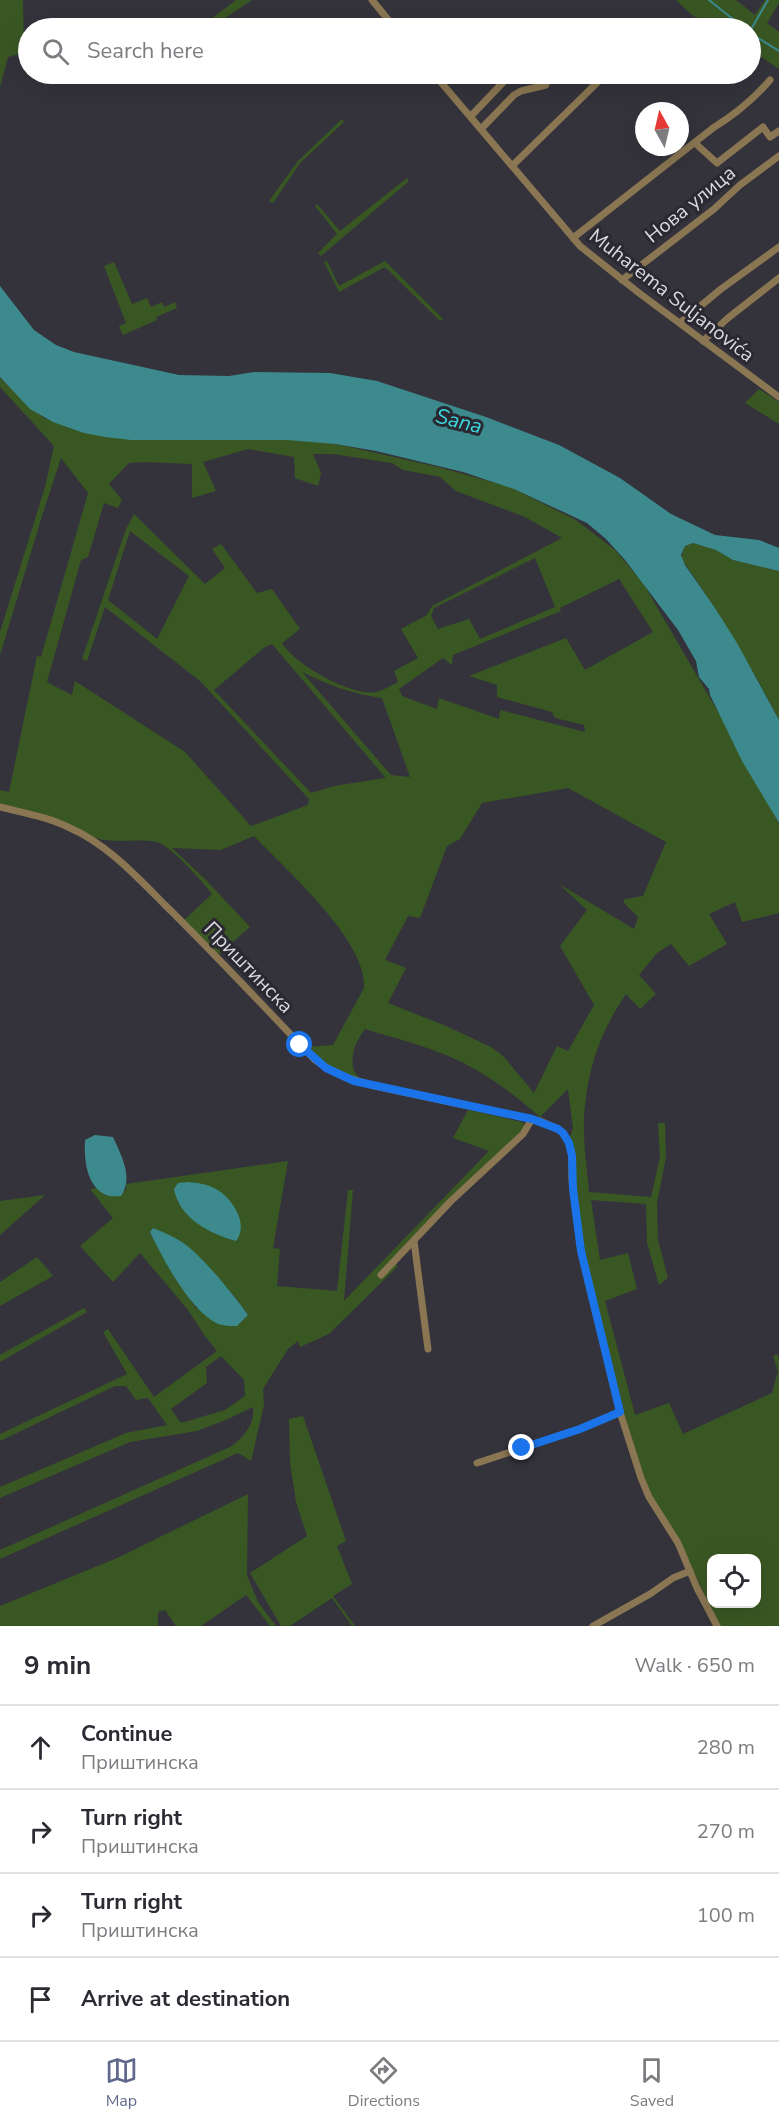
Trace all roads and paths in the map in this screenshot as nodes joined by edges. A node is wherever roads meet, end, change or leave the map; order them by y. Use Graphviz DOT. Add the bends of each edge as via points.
graph roads {
  1 [pos="372,0"];
  2 [pos="387,18"];
  3 [pos="770,80"];
  4 [pos="443,84"];
  5 [pos="501,84"];
  6 [pos="546,84"];
  7 [pos="596,84"];
  8 [pos="471,116"];
  9 [pos="481,129"];
  10 [pos="779,131"];
  11 [pos="695,143"];
  12 [pos="779,156"];
  13 [pos="513,165"];
  14 [pos="573,238"];
  15 [pos="779,247"];
  16 [pos="779,278"];
  17 [pos="622,280"];
  18 [pos="680,323"];
  19 [pos="703,341"];
  20 [pos="779,397"];
  21 [pos="0,807"];
  22 [pos="532,1119"];
  23 [pos="414,1241"];
  24 [pos="381,1275"];
  25 [pos="428,1349"];
  26 [pos="620,1412"];
  27 [pos="477,1462"];
  28 [pos="690,1571"];
  29 [pos="593,1626"];
  30 [pos="717,1626"];
  1 -- 2 [label="street"];
  3 -- 11 [label="street" via="754,99"];
  4 -- 8 [label="street, Muharema Suljanovića"];
  5 -- 8 [label="street"];
  6 -- 9 [label="street" via="514,95"];
  7 -- 13 [label="street"];
  8 -- 9 [label="street, Muharema Suljanovića"];
  9 -- 13 [label="street, Muharema Suljanovića"];
  10 -- 11 [label="street" via="770,137 763,127 717,163"];
  11 -- 14 [label="street"];
  12 -- 17 [label="street, Нова улица"];
  13 -- 14 [label="street, Muharema Suljanovića"];
  14 -- 17 [label="street, Muharema Suljanovića"];
  15 -- 18 [label="street"];
  16 -- 19 [label="street"];
  17 -- 18 [label="street, Muharema Suljanovića"];
  18 -- 19 [label="street, Muharema Suljanovića"];
  19 -- 20 [label="street, Muharema Suljanovića"];
  21 -- 22 [label="street, Приштинска" via="72,828 116,858 326,1068 354,1081"];
  22 -- 23 [label="street" via="523,1134"];
  22 -- 26 [label="street, Приштинска" via="558,1129 569,1143 581,1251"];
  23 -- 24 [label="street"];
  23 -- 25 [label="street"];
  26 -- 27 [label="street"];
  26 -- 28 [label="street, Приштинска" via="649,1497 678,1543"];
  28 -- 29 [label="street"];
  28 -- 30 [label="street, Приштинска"];
}
